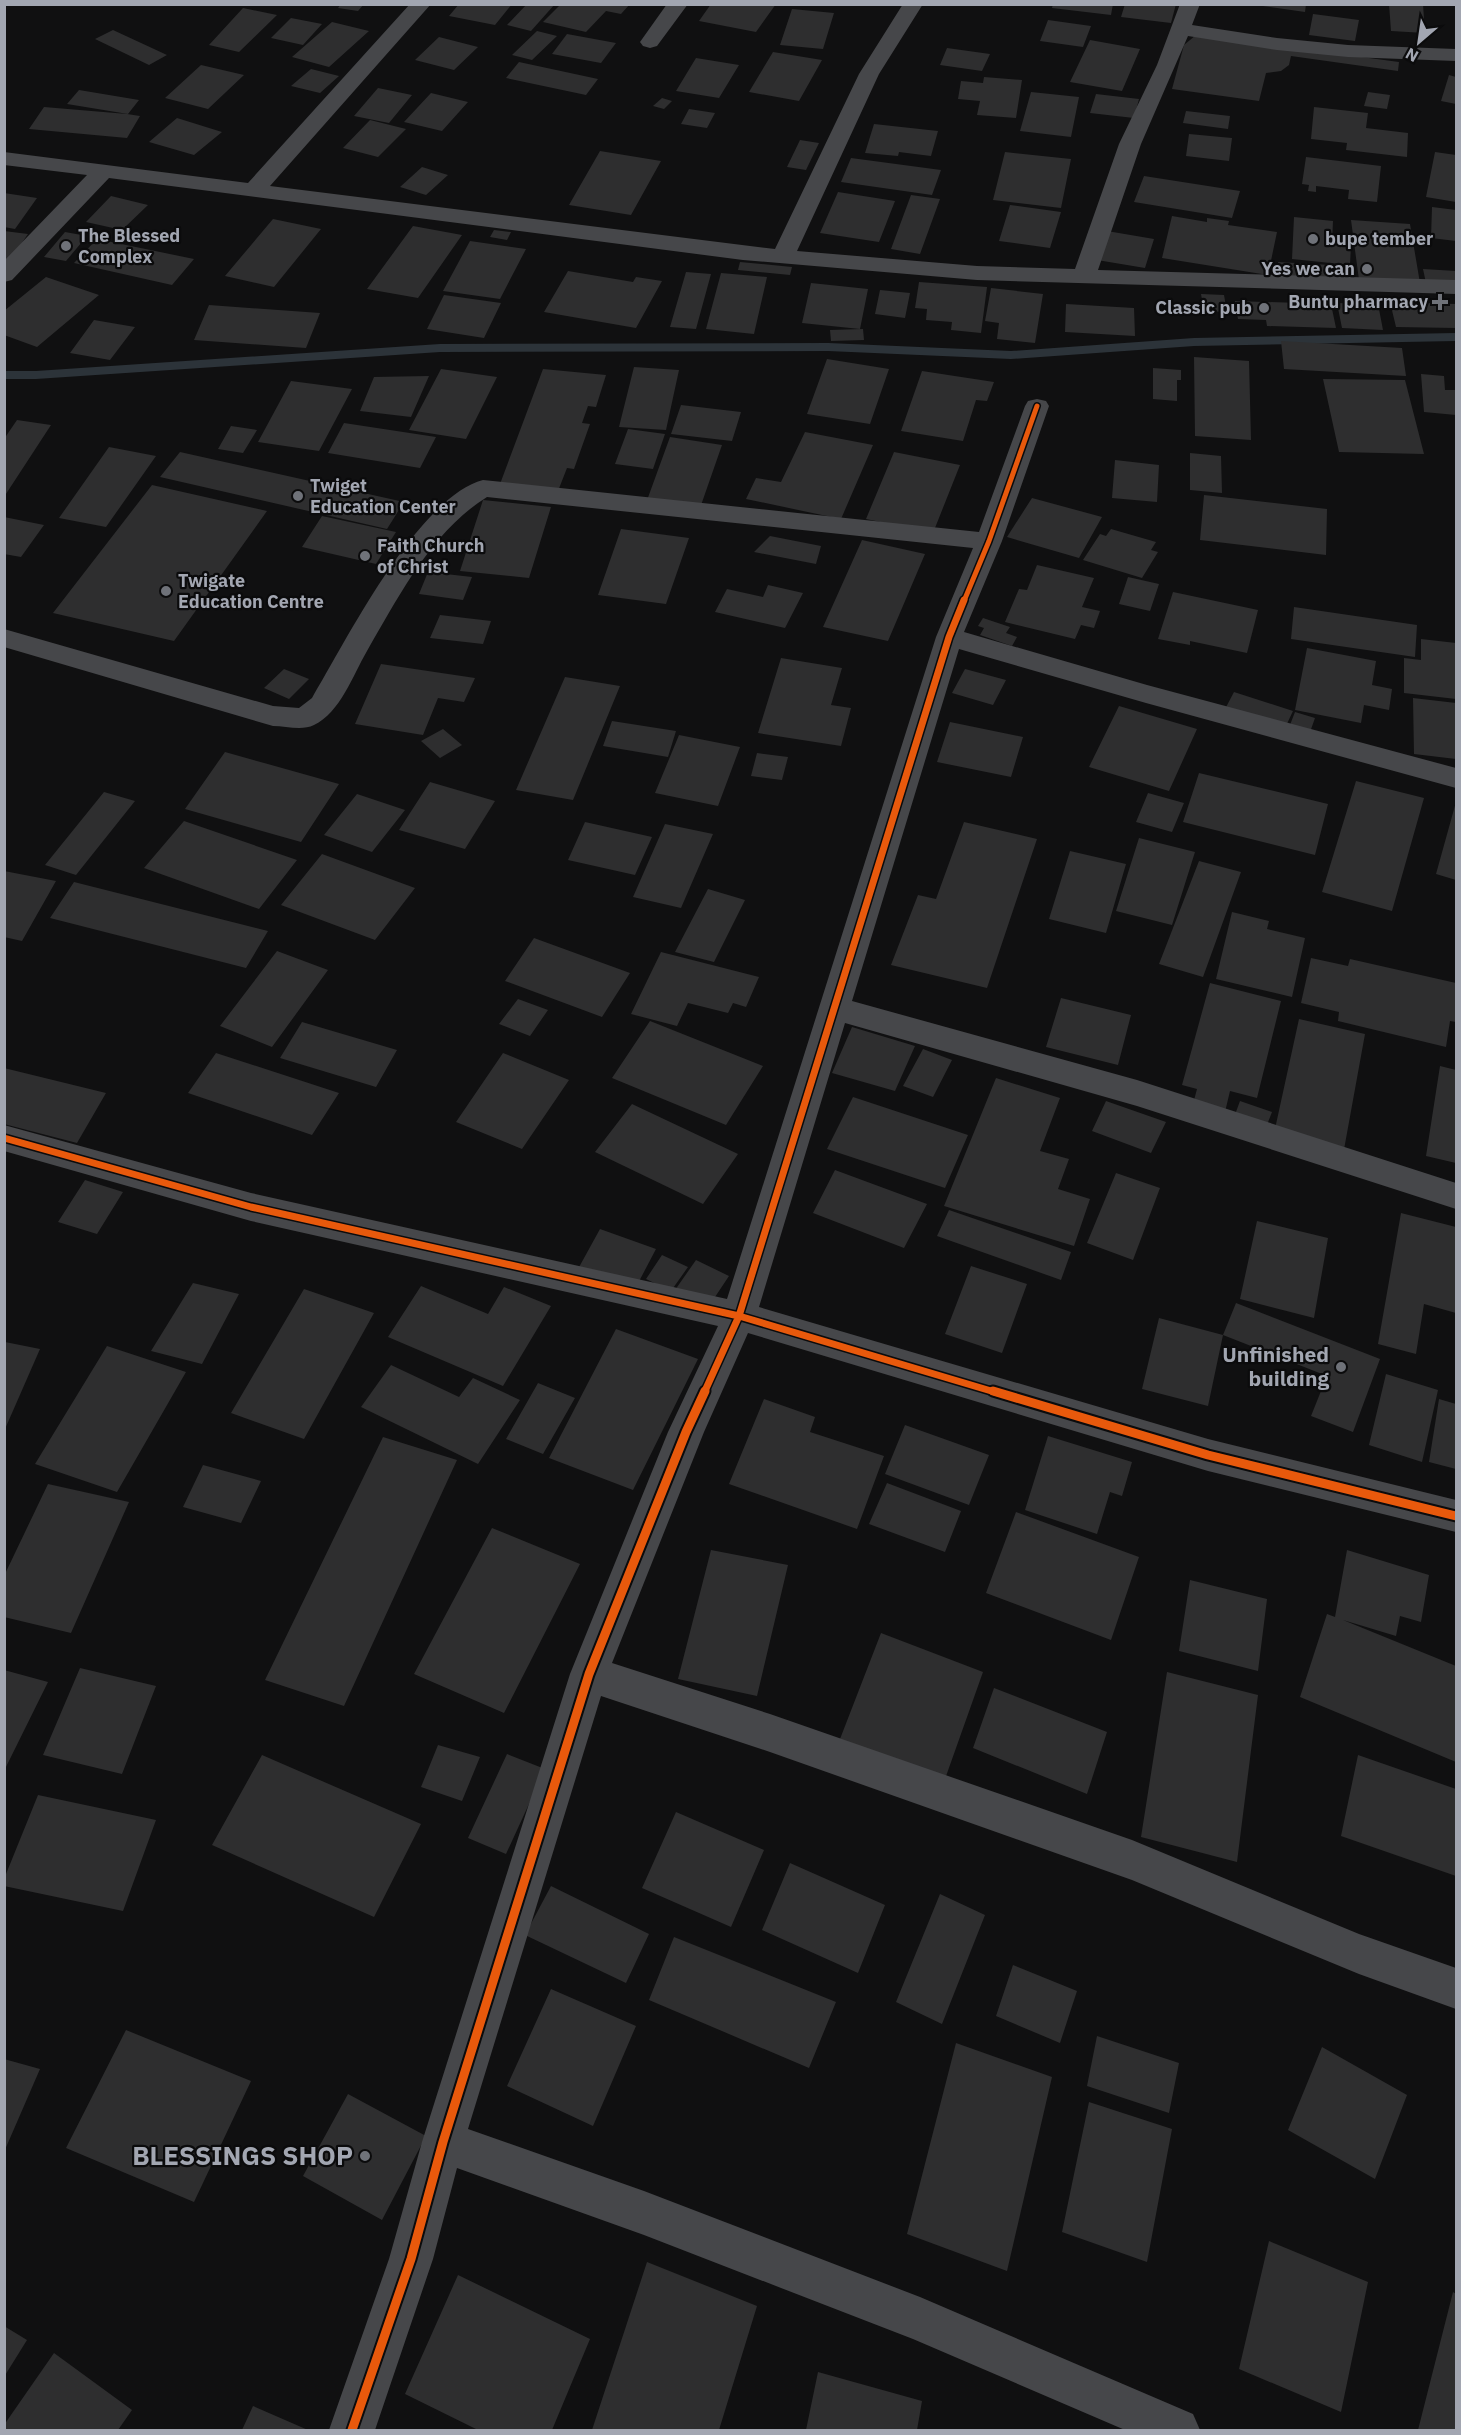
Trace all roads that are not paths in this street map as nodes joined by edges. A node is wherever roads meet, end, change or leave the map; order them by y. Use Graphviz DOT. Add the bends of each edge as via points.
graph roads {
  1 [pos="421,4"];
  2 [pos="678,4"];
  3 [pos="913,4"];
  4 [pos="1190,4"];
  5 [pos="1181,29"];
  6 [pos="650,42"];
  7 [pos="1456,55"];
  8 [pos="4,158"];
  9 [pos="104,170"];
  10 [pos="253,191"];
  11 [pos="783,256"];
  12 [pos="4,275"];
  13 [pos="1084,278"];
  14 [pos="1456,288"];
  15 [pos="1037,406"];
  16 [pos="989,541"];
  17 [pos="949,637"];
  18 [pos="4,638"];
  19 [pos="1456,778"];
  20 [pos="834,1008"];
  21 [pos="4,1138"];
  22 [pos="1456,1196"];
  23 [pos="739,1316"];
  24 [pos="1456,1516"];
  25 [pos="589,1674"];
  26 [pos="1456,1989"];
  27 [pos="443,2142"];
  28 [pos="351,2430"];
  29 [pos="1177,2430"];
  1 -- 10 [label="street"];
  2 -- 6 [label="street"];
  3 -- 11 [label="street" via="868,74"];
  4 -- 5 [label="street"];
  5 -- 7 [label="street" via="1336,50"];
  5 -- 13 [label="street" via="1130,144"];
  8 -- 9 [label="street"];
  9 -- 10 [label="street"];
  9 -- 12 [label="street"];
  10 -- 11 [label="street"];
  11 -- 13 [label="street"];
  13 -- 14 [label="street"];
  15 -- 16 [label="street"];
  16 -- 17 [label="street"];
  16 -- 18 [label="street" via="483,488 448,512 405,567 322,705 305,718 273,716"];
  17 -- 19 [label="street"];
  17 -- 20 [label="street"];
  20 -- 22 [label="street" via="1137,1094"];
  20 -- 23 [label="street"];
  21 -- 23 [label="street" via="251,1207"];
  23 -- 24 [label="street" via="1208,1455"];
  23 -- 25 [label="street" via="686,1432"];
  25 -- 26 [label="street" via="771,1733 1132,1860 1359,1954"];
  25 -- 27 [label="street"];
  27 -- 28 [label="street" via="411,2259"];
  27 -- 29 [label="street" via="644,2213 920,2319"];
}
